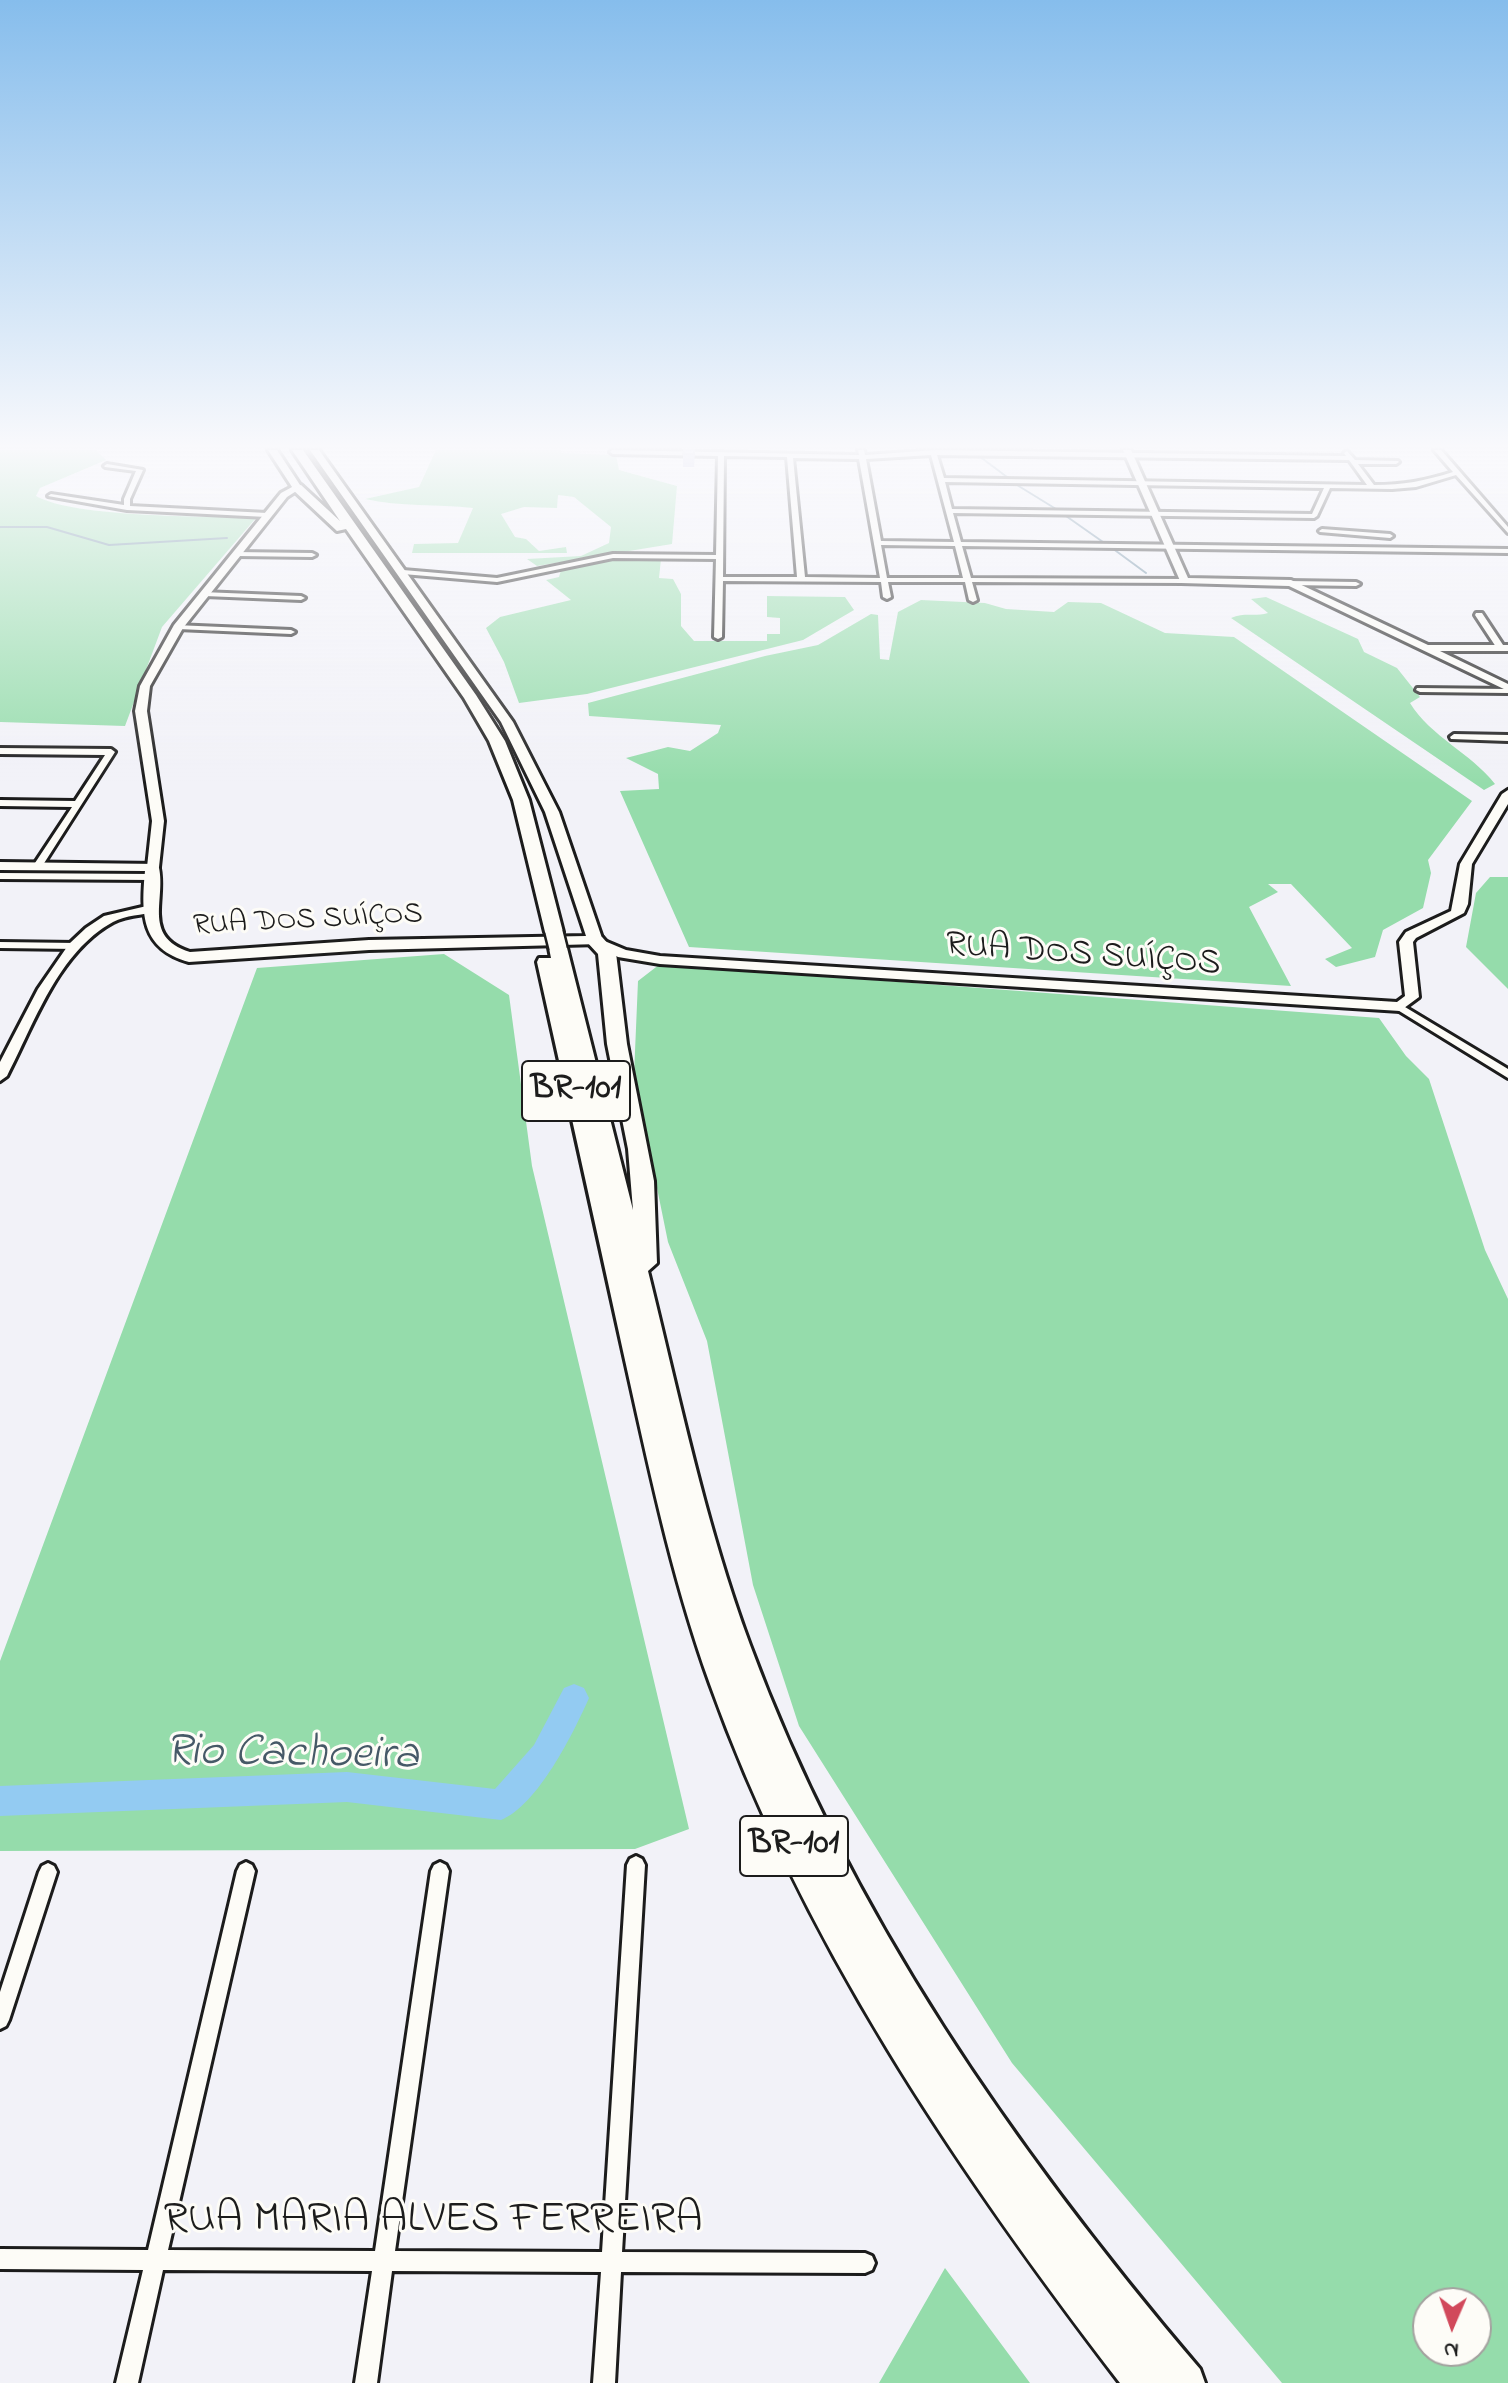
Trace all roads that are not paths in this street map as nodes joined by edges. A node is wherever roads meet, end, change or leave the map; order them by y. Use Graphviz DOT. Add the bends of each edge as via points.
graph roads {
  1 [pos="232,561"];
  2 [pos="364,561"];
  3 [pos="375,561"];
  4 [pos="395,561"];
  5 [pos="588,561"];
  6 [pos="719,561"];
  7 [pos="800,561"];
  8 [pos="880,561"];
  9 [pos="962,561"];
  10 [pos="1175,561"];
  11 [pos="403,572"];
  12 [pos="801,577"];
  13 [pos="883,577"];
  14 [pos="719,579"];
  15 [pos="967,579"];
  16 [pos="1184,581"];
  17 [pos="1291,583"];
  18 [pos="1356,584"];
  19 [pos="205,594"];
  20 [pos="887,597"];
  21 [pos="301,598"];
  22 [pos="973,600"];
  23 [pos="1479,615"];
  24 [pos="178,627"];
  25 [pos="291,632"];
  26 [pos="718,637"];
  27 [pos="1421,648"];
  28 [pos="1505,648"];
  29 [pos="1420,690"];
  30 [pos="1508,690"];
  31 [pos="1454,737"];
  32 [pos="1508,738"];
  33 [pos="0,751"];
  34 [pos="1508,794"];
  35 [pos="0,803"];
  36 [pos="78,804"];
  37 [pos="0,866"];
  38 [pos="38,866"];
  39 [pos="153,872"];
  40 [pos="0,876"];
  41 [pos="151,909"];
  42 [pos="549,940"];
  43 [pos="595,941"];
  44 [pos="0,945"];
  45 [pos="76,946"];
  46 [pos="636,957"];
  47 [pos="609,968"];
  48 [pos="1400,1007"];
  49 [pos="1508,1074"];
  50 [pos="0,1076"];
  51 [pos="645,1305"];
  52 [pos="636,1865"];
  53 [pos="246,1871"];
  54 [pos="440,1871"];
  55 [pos="48,1872"];
  56 [pos="0,2020"];
  57 [pos="0,2259"];
  58 [pos="156,2259"];
  59 [pos="384,2261"];
  60 [pos="611,2262"];
  61 [pos="865,2263"];
  62 [pos="127,2383"];
  63 [pos="366,2383"];
  64 [pos="604,2383"];
  65 [pos="1144,2383"];
  66 [pos="1186,2383"];
  1 -- 19 [label="street, RUA DOS SUÍÇOS"];
  2 -- 42 [label="highway, BR-101" via="489,754"];
  3 -- 42 [label="highway, BR-101" via="492,733 521,800"];
  4 -- 11 [label="main road"];
  5 -- 11 [label="street" via="497,580"];
  6 -- 14 [label="street"];
  7 -- 12 [label="street"];
  8 -- 13 [label="street"];
  9 -- 15 [label="street"];
  10 -- 16 [label="street"];
  11 -- 43 [label="main road" via="519,742 564,843"];
  12 -- 13 [label="street"];
  12 -- 14 [label="street"];
  13 -- 15 [label="street"];
  13 -- 20 [label="street"];
  14 -- 26 [label="street"];
  15 -- 16 [label="street"];
  15 -- 22 [label="street"];
  16 -- 17 [label="street"];
  17 -- 18 [label="street"];
  17 -- 27 [label="street"];
  19 -- 21 [label="street"];
  19 -- 24 [label="street, RUA DOS SUÍÇOS"];
  23 -- 28 [label="street"];
  24 -- 25 [label="street"];
  24 -- 39 [label="street, RUA DOS SUÍÇOS" via="145,686 141,704 158,821"];
  27 -- 28 [label="street"];
  27 -- 30 [label="street"];
  29 -- 30 [label="street"];
  31 -- 32 [label="street"];
  33 -- 36 [label="street" via="111,752"];
  34 -- 48 [label="street" via="1466,864 1457,913 1406,942 1412,997"];
  35 -- 36 [label="street"];
  36 -- 38 [label="street"];
  37 -- 38 [label="main road"];
  38 -- 39 [label="main road"];
  39 -- 40 [label="street"];
  39 -- 41 [label="main road, RUA DOS SUÍÇOS"];
  41 -- 43 [label="main road, RUA DOS SUÍÇOS" via="161,944 189,957 369,945"];
  41 -- 45 [label="street" via="106,920"];
  42 -- 51 [label="highway, BR-101"];
  42 -- 65 [label="highway, BR-101" via="683,1556 726,1688 838,1932 933,2091 1030,2234"];
  43 -- 46 [label="street, RUA DOS SUÍÇOS"];
  43 -- 47 [label="highway" via="607,953"];
  44 -- 45 [label="street"];
  45 -- 50 [label="street" via="46,989"];
  46 -- 47 [label="street, RUA DOS SUÍÇOS"];
  46 -- 48 [label="street, RUA DOS SUÍÇOS"];
  47 -- 51 [label="highway" via="617,1044 643,1181"];
  48 -- 49 [label="street, RUA DOS SUÍÇOS"];
  51 -- 66 [label="highway, BR-101" via="698,1527 726,1619 772,1738 839,1877 928,2032 1011,2157"];
  52 -- 60 [label="street"];
  53 -- 58 [label="street"];
  54 -- 59 [label="street"];
  55 -- 56 [label="street"];
  57 -- 58 [label="street, RUA MARIA ALVES FERREIRA"];
  58 -- 59 [label="street, RUA MARIA ALVES FERREIRA"];
  58 -- 62 [label="street"];
  59 -- 60 [label="street, RUA MARIA ALVES FERREIRA"];
  59 -- 63 [label="street"];
  60 -- 61 [label="street, RUA MARIA ALVES FERREIRA"];
  60 -- 64 [label="street"];
}
